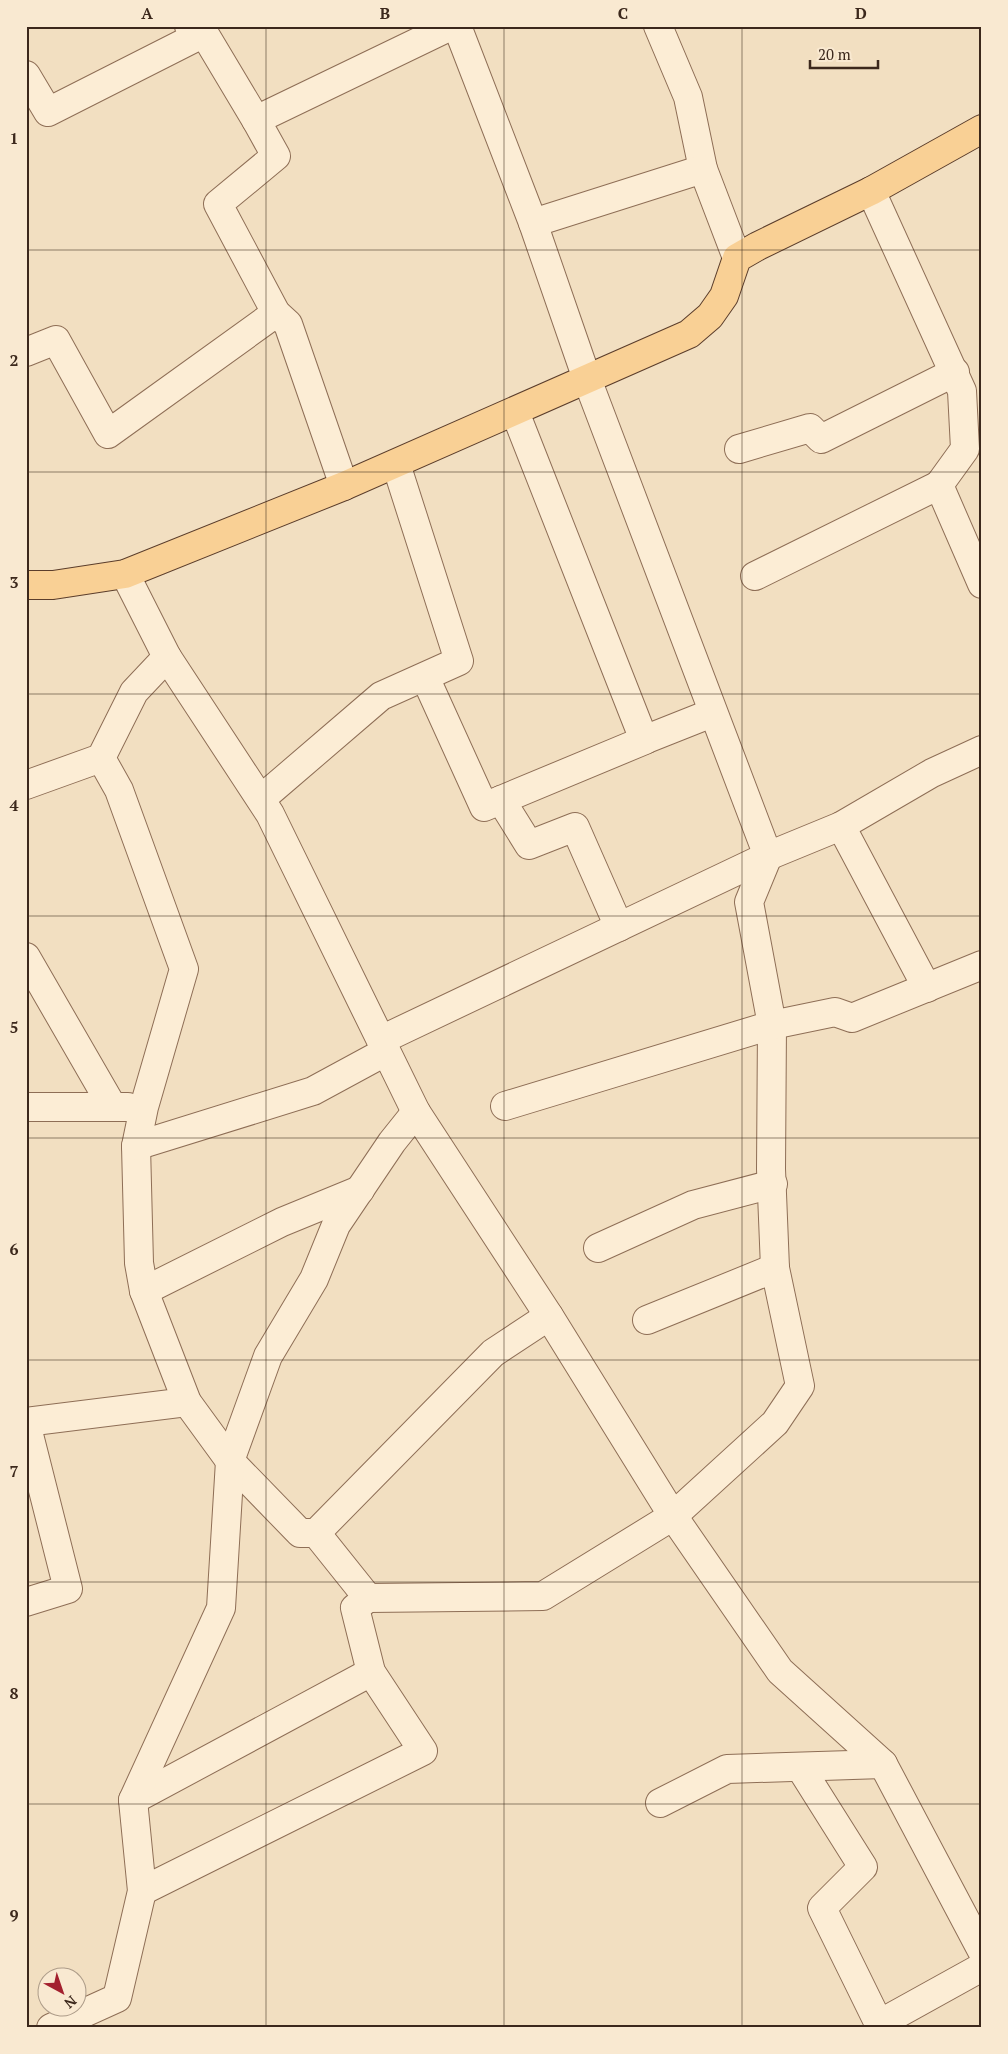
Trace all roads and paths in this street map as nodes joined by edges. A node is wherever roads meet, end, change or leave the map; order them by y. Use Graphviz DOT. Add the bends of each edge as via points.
graph roads {
  1 [pos="451,26"];
  2 [pos="456,26"];
  3 [pos="658,26"];
  4 [pos="197,30"];
  5 [pos="26,74"];
  6 [pos="256,120"];
  7 [pos="982,128"];
  8 [pos="703,170"];
  9 [pos="871,191"];
  10 [pos="533,223"];
  11 [pos="737,258"];
  12 [pos="276,313"];
  13 [pos="26,352"];
  14 [pos="955,372"];
  15 [pos="587,379"];
  16 [pos="515,412"];
  17 [pos="739,449"];
  18 [pos="396,464"];
  19 [pos="940,485"];
  20 [pos="344,486"];
  21 [pos="125,574"];
  22 [pos="755,576"];
  23 [pos="982,584"];
  24 [pos="26,585"];
  25 [pos="167,657"];
  26 [pos="425,677"];
  27 [pos="712,713"];
  28 [pos="645,740"];
  29 [pos="982,750"];
  30 [pos="102,758"];
  31 [pos="26,785"];
  32 [pos="261,799"];
  33 [pos="502,800"];
  34 [pos="841,826"];
  35 [pos="768,856"];
  36 [pos="619,928"];
  37 [pos="26,957"];
  38 [pos="982,965"];
  39 [pos="927,988"];
  40 [pos="772,1025"];
  41 [pos="383,1046"];
  42 [pos="112,1106"];
  43 [pos="505,1106"];
  44 [pos="26,1107"];
  45 [pos="144,1107"];
  46 [pos="416,1112"];
  47 [pos="136,1146"];
  48 [pos="773,1184"];
  49 [pos="360,1190"];
  50 [pos="598,1248"];
  51 [pos="775,1268"];
  52 [pos="144,1291"];
  53 [pos="549,1316"];
  54 [pos="647,1320"];
  55 [pos="187,1402"];
  56 [pos="26,1422"];
  57 [pos="230,1461"];
  58 [pos="672,1516"];
  59 [pos="316,1533"];
  60 [pos="368,1598"];
  61 [pos="26,1602"];
  62 [pos="371,1672"];
  63 [pos="883,1764"];
  64 [pos="800,1767"];
  65 [pos="133,1800"];
  66 [pos="660,1803"];
  67 [pos="142,1891"];
  68 [pos="982,1951"];
  69 [pos="982,1968"];
  70 [pos="880,2026"];
  71 [pos="51,2028"];
  1 -- 6 [label="street"];
  2 -- 10 [label="street"];
  3 -- 8 [label="street" via="688,97"];
  4 -- 5 [label="street" via="48,112"];
  4 -- 6 [label="street"];
  6 -- 12 [label="street" via="276,156 218,204"];
  7 -- 9 [label="main road"];
  8 -- 10 [label="street"];
  8 -- 11 [label="street"];
  9 -- 11 [label="main road"];
  9 -- 14 [label="street"];
  10 -- 15 [label="street"];
  11 -- 15 [label="main road" via="724,296 710,316 689,334"];
  12 -- 13 [label="street" via="108,434 56,340"];
  12 -- 20 [label="street" via="288,324"];
  14 -- 17 [label="street" via="821,438 810,428"];
  14 -- 19 [label="street" via="962,391 965,449"];
  15 -- 16 [label="main road"];
  15 -- 27 [label="street"];
  16 -- 18 [label="main road"];
  16 -- 28 [label="street"];
  18 -- 20 [label="main road"];
  18 -- 26 [label="street" via="459,661"];
  19 -- 22 [label="street"];
  19 -- 23 [label="street"];
  20 -- 21 [label="main road"];
  21 -- 24 [label="main road" via="53,585"];
  21 -- 25 [label="street"];
  25 -- 30 [label="street" via="134,692"];
  25 -- 32 [label="street"];
  26 -- 32 [label="street" via="381,696"];
  26 -- 33 [label="street" via="484,806"];
  27 -- 28 [label="street"];
  27 -- 35 [label="street"];
  28 -- 33 [label="street"];
  29 -- 34 [label="street" via="932,773"];
  30 -- 31 [label="street"];
  30 -- 45 [label="street" via="119,790 184,969"];
  32 -- 41 [label="street"];
  33 -- 36 [label="street" via="528,845 575,827"];
  34 -- 35 [label="street"];
  34 -- 39 [label="street"];
  35 -- 36 [label="street"];
  35 -- 40 [label="street" via="750,902"];
  36 -- 41 [label="street"];
  37 -- 42 [label="street"];
  38 -- 39 [label="street"];
  39 -- 40 [label="street" via="852,1018 835,1012"];
  40 -- 43 [label="street"];
  40 -- 48 [label="street"];
  41 -- 46 [label="street"];
  41 -- 47 [label="street" via="313,1091"];
  42 -- 44 [label="street"];
  42 -- 45 [label="street"];
  45 -- 47 [label="street"];
  46 -- 49 [label="street"];
  46 -- 53 [label="street"];
  47 -- 52 [label="street" via="139,1262"];
  48 -- 50 [label="street" via="693,1205"];
  48 -- 51 [label="street"];
  49 -- 52 [label="street" via="282,1222"];
  49 -- 57 [label="street" via="336,1225 314,1279 268,1356"];
  51 -- 54 [label="street"];
  51 -- 58 [label="street" via="800,1386 775,1422"];
  52 -- 55 [label="street"];
  53 -- 58 [label="street"];
  53 -- 59 [label="street" via="493,1354"];
  55 -- 56 [label="street"];
  55 -- 57 [label="street"];
  56 -- 61 [label="street" via="68,1589"];
  57 -- 59 [label="street" via="300,1533"];
  57 -- 65 [label="street" via="221,1608"];
  58 -- 60 [label="street" via="543,1596"];
  58 -- 63 [label="street" via="780,1671"];
  59 -- 60 [label="street"];
  60 -- 62 [label="street" via="354,1608"];
  62 -- 65 [label="street"];
  62 -- 67 [label="street" via="423,1751"];
  63 -- 64 [label="street"];
  63 -- 68 [label="street"];
  64 -- 66 [label="street" via="727,1769"];
  64 -- 70 [label="street" via="862,1867 822,1908"];
  65 -- 67 [label="street"];
  67 -- 71 [label="street" via="117,1998"];
  69 -- 70 [label="street"];
}
